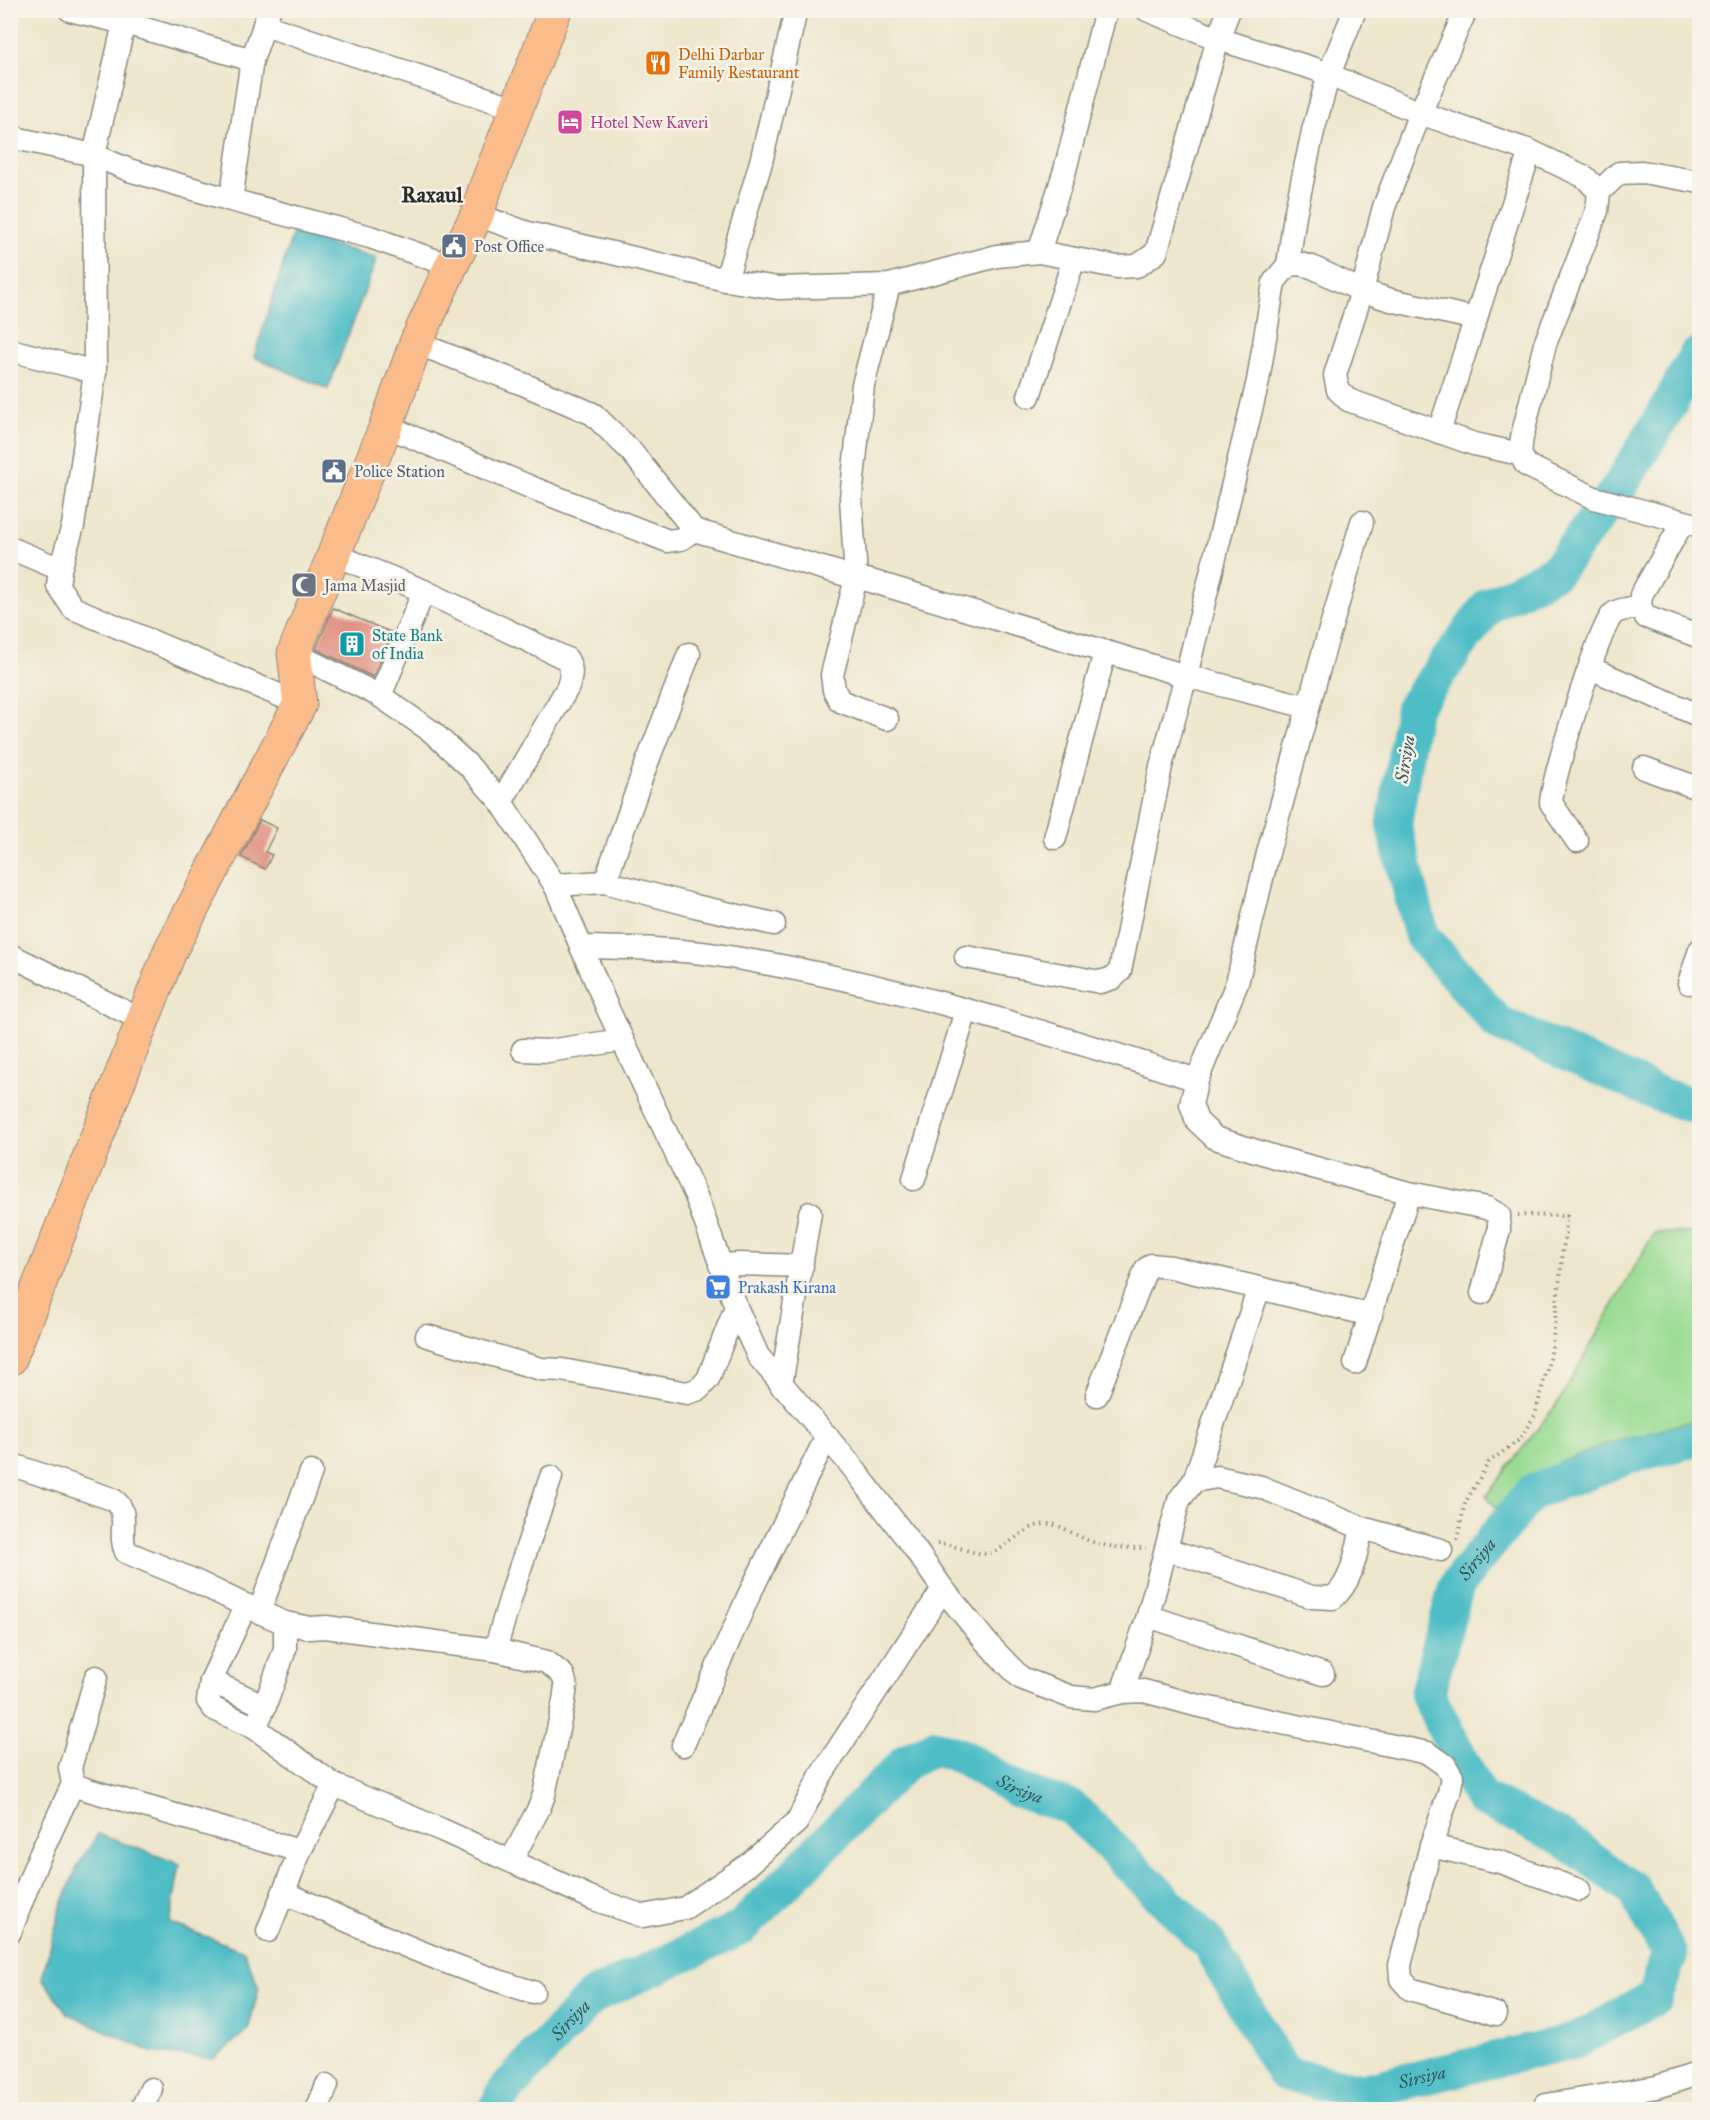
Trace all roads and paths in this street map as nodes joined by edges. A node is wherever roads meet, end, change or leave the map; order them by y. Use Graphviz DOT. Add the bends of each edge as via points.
graph roads {
  1 [pos="70,10"];
  2 [pos="555,10"];
  3 [pos="796,10"];
  4 [pos="1106,10"];
  5 [pos="1147,10"];
  6 [pos="1229,10"];
  7 [pos="1355,10"];
  8 [pos="1466,10"];
  9 [pos="126,17"];
  10 [pos="266,18"];
  11 [pos="1218,39"];
  12 [pos="252,60"];
  13 [pos="1329,74"];
  14 [pos="518,109"];
  15 [pos="1420,113"];
  16 [pos="10,137"];
  17 [pos="1530,151"];
  18 [pos="94,155"];
  19 [pos="1700,182"];
  20 [pos="1599,192"];
  21 [pos="231,201"];
  22 [pos="477,215"];
  23 [pos="1039,252"];
  24 [pos="1074,259"];
  25 [pos="1288,265"];
  26 [pos="451,266"];
  27 [pos="726,280"];
  28 [pos="889,285"];
  29 [pos="1362,291"];
  30 [pos="1476,319"];
  31 [pos="416,343"];
  32 [pos="10,350"];
  33 [pos="96,372"];
  34 [pos="1029,396"];
  35 [pos="386,426"];
  36 [pos="1439,432"];
  37 [pos="1520,454"];
  38 [pos="1362,522"];
  39 [pos="1683,522"];
  40 [pos="694,530"];
  41 [pos="10,548"];
  42 [pos="335,555"];
  43 [pos="60,569"];
  44 [pos="856,578"];
  45 [pos="424,591"];
  46 [pos="1640,607"];
  47 [pos="1700,637"];
  48 [pos="1105,652"];
  49 [pos="294,653"];
  50 [pos="689,654"];
  51 [pos="1590,668"];
  52 [pos="1186,676"];
  53 [pos="380,696"];
  54 [pos="300,704"];
  55 [pos="1308,707"];
  56 [pos="1700,716"];
  57 [pos="887,719"];
  58 [pos="1644,768"];
  59 [pos="1700,789"];
  60 [pos="501,802"];
  61 [pos="1055,838"];
  62 [pos="1577,842"];
  63 [pos="605,882"];
  64 [pos="555,885"];
  65 [pos="774,924"];
  66 [pos="581,947"];
  67 [pos="1700,950"];
  68 [pos="10,955"];
  69 [pos="966,957"];
  70 [pos="1689,983"];
  71 [pos="966,1011"];
  72 [pos="142,1020"];
  73 [pos="622,1040"];
  74 [pos="523,1050"];
  75 [pos="1197,1080"];
  76 [pos="914,1179"];
  77 [pos="1409,1193"];
  78 [pos="810,1214"];
  79 [pos="1499,1215"];
  80 [pos="720,1265"];
  81 [pos="802,1266"];
  82 [pos="1259,1288"];
  83 [pos="1482,1293"];
  84 [pos="736,1307"];
  85 [pos="1371,1315"];
  86 [pos="427,1336"];
  87 [pos="10,1359"];
  88 [pos="1355,1363"];
  89 [pos="781,1385"];
  90 [pos="1097,1395"];
  91 [pos="827,1436"];
  92 [pos="10,1464"];
  93 [pos="311,1472"];
  94 [pos="551,1477"];
  95 [pos="1194,1481"];
  96 [pos="1362,1527"];
  97 [pos="915,1549"];
  98 [pos="1166,1549"];
  99 [pos="1441,1550"];
  100 [pos="943,1589"];
  101 [pos="253,1608"];
  102 [pos="1148,1616"];
  103 [pos="285,1623"];
  104 [pos="495,1650"];
  105 [pos="1323,1674"];
  106 [pos="96,1677"];
  107 [pos="211,1681"];
  108 [pos="1122,1692"];
  109 [pos="265,1706"];
  110 [pos="255,1728"];
  111 [pos="683,1745"];
  112 [pos="73,1784"];
  113 [pos="333,1785"];
  114 [pos="1431,1846"];
  115 [pos="300,1851"];
  116 [pos="511,1861"];
  117 [pos="1579,1890"];
  118 [pos="283,1895"];
  119 [pos="268,1931"];
  120 [pos="10,1932"];
  121 [pos="534,1992"];
  122 [pos="1496,2014"];
  123 [pos="1700,2073"];
  124 [pos="327,2085"];
  125 [pos="1546,2105"];
  126 [pos="316,2109"];
  1 -- 9 [label="street"];
  2 -- 14 [label="main road"];
  3 -- 27 [label="street" via="761,162"];
  4 -- 23 [label="street" via="1065,170"];
  5 -- 11 [label="street"];
  6 -- 11 [label="street"];
  7 -- 13 [label="street"];
  8 -- 15 [label="street"];
  9 -- 12 [label="street"];
  9 -- 18 [label="street"];
  10 -- 12 [label="street"];
  10 -- 14 [label="street"];
  11 -- 13 [label="street"];
  11 -- 24 [label="street" via="1156,253 1137,266 1117,267"];
  12 -- 21 [label="street"];
  13 -- 15 [label="street"];
  13 -- 25 [label="street" via="1313,131"];
  14 -- 22 [label="main road"];
  15 -- 17 [label="street"];
  15 -- 29 [label="street" via="1384,207"];
  16 -- 18 [label="street"];
  17 -- 20 [label="street" via="1585,177"];
  17 -- 30 [label="street"];
  18 -- 21 [label="street" via="129,170"];
  18 -- 33 [label="street"];
  19 -- 20 [label="street" via="1642,171 1619,173"];
  20 -- 37 [label="street" via="1597,211 1545,344"];
  21 -- 26 [label="street" via="370,237"];
  22 -- 26 [label="main road"];
  22 -- 27 [label="street" via="528,233"];
  23 -- 24 [label="street"];
  23 -- 28 [label="street" via="998,256"];
  24 -- 34 [label="street"];
  25 -- 29 [label="street" via="1312,267"];
  25 -- 52 [label="street" via="1274,282 1258,381"];
  26 -- 31 [label="main road"];
  27 -- 28 [label="street" via="778,288"];
  28 -- 44 [label="street" via="863,385 851,498"];
  29 -- 30 [label="street"];
  29 -- 36 [label="street" via="1335,375 1338,390 1348,400"];
  30 -- 36 [label="street"];
  31 -- 35 [label="main road"];
  31 -- 40 [label="street" via="593,414 630,450"];
  32 -- 33 [label="street"];
  33 -- 43 [label="street" via="73,526"];
  35 -- 40 [label="street" via="668,541 681,539"];
  35 -- 42 [label="main road"];
  36 -- 37 [label="street"];
  37 -- 39 [label="street" via="1526,465 1594,498"];
  38 -- 55 [label="street"];
  39 -- 46 [label="street" via="1641,595"];
  40 -- 44 [label="street"];
  41 -- 43 [label="street"];
  42 -- 45 [label="street"];
  42 -- 49 [label="main road"];
  43 -- 54 [label="street" via="58,586 73,608"];
  44 -- 48 [label="street"];
  44 -- 57 [label="street" via="832,675 834,690 840,700"];
  45 -- 53 [label="street"];
  45 -- 60 [label="street" via="567,659 570,666 568,687"];
  46 -- 47 [label="street" via="1646,617"];
  46 -- 51 [label="street" via="1614,613 1606,622"];
  48 -- 52 [label="street"];
  48 -- 61 [label="street"];
  49 -- 53 [label="street"];
  49 -- 54 [label="main road"];
  50 -- 63 [label="street"];
  51 -- 56 [label="street"];
  51 -- 62 [label="street" via="1551,796 1554,810"];
  52 -- 55 [label="street"];
  52 -- 69 [label="street" via="1161,766 1120,971 1100,982"];
  53 -- 60 [label="street" via="468,765"];
  54 -- 72 [label="main road" via="170,951"];
  55 -- 75 [label="street" via="1237,983"];
  58 -- 59 [label="street"];
  60 -- 64 [label="street"];
  63 -- 64 [label="street"];
  63 -- 65 [label="street"];
  64 -- 66 [label="street"];
  66 -- 71 [label="street" via="716,955 857,982"];
  66 -- 73 [label="street"];
  67 -- 70 [label="street"];
  68 -- 72 [label="street"];
  71 -- 75 [label="street"];
  71 -- 76 [label="street"];
  72 -- 87 [label="main road"];
  73 -- 74 [label="street" via="548,1051"];
  73 -- 80 [label="street" via="696,1196"];
  75 -- 77 [label="street" via="1191,1104 1197,1121 1215,1138"];
  77 -- 79 [label="street" via="1487,1208"];
  77 -- 85 [label="street"];
  78 -- 81 [label="street"];
  79 -- 83 [label="street" via="1499,1230"];
  79 -- 99 [label="path" via="1567,1216 1551,1354 1535,1415 1519,1440 1489,1462 1465,1503 1457,1540"];
  80 -- 81 [label="street"];
  80 -- 84 [label="street"];
  81 -- 89 [label="street"];
  82 -- 85 [label="street"];
  82 -- 90 [label="street" via="1151,1265 1146,1269"];
  82 -- 95 [label="street"];
  84 -- 86 [label="street" via="708,1379 699,1389 687,1393 541,1368"];
  84 -- 89 [label="street" via="758,1356"];
  85 -- 88 [label="street"];
  89 -- 91 [label="street"];
  91 -- 97 [label="street"];
  91 -- 111 [label="street" via="748,1597"];
  92 -- 101 [label="street" via="120,1503 126,1552"];
  93 -- 101 [label="street"];
  94 -- 104 [label="street"];
  95 -- 96 [label="street" via="1217,1477 1261,1487"];
  95 -- 98 [label="street" via="1179,1500"];
  96 -- 98 [label="street" via="1348,1579 1332,1598 1312,1597"];
  96 -- 99 [label="street"];
  97 -- 98 [label="path" via="954,1545 983,1554 1030,1528 1051,1524 1111,1548"];
  97 -- 100 [label="street"];
  98 -- 102 [label="street"];
  100 -- 108 [label="street" via="1021,1678 1071,1697 1094,1699"];
  100 -- 116 [label="street" via="821,1775 797,1822 749,1864 685,1908 643,1916 594,1899"];
  101 -- 103 [label="street"];
  101 -- 107 [label="street"];
  102 -- 105 [label="street"];
  102 -- 108 [label="street"];
  103 -- 104 [label="street"];
  103 -- 109 [label="street" via="285,1649"];
  104 -- 116 [label="street" via="547,1662 563,1675 566,1686 542,1802"];
  106 -- 112 [label="street" via="70,1767"];
  107 -- 109 [label="street"];
  107 -- 110 [label="street" via="208,1701 214,1709"];
  108 -- 114 [label="street" via="1144,1691 1428,1753 1445,1765 1452,1777"];
  109 -- 110 [label="street"];
  110 -- 113 [label="street"];
  112 -- 115 [label="street"];
  112 -- 120 [label="street"];
  113 -- 115 [label="street"];
  113 -- 116 [label="street"];
  114 -- 117 [label="street" via="1500,1862"];
  114 -- 122 [label="street" via="1400,1965 1401,1979 1410,1989"];
  115 -- 118 [label="street"];
  118 -- 119 [label="street"];
  118 -- 121 [label="street" via="405,1947"];
  123 -- 125 [label="street" via="1657,2087"];
  124 -- 126 [label="street"];
}
